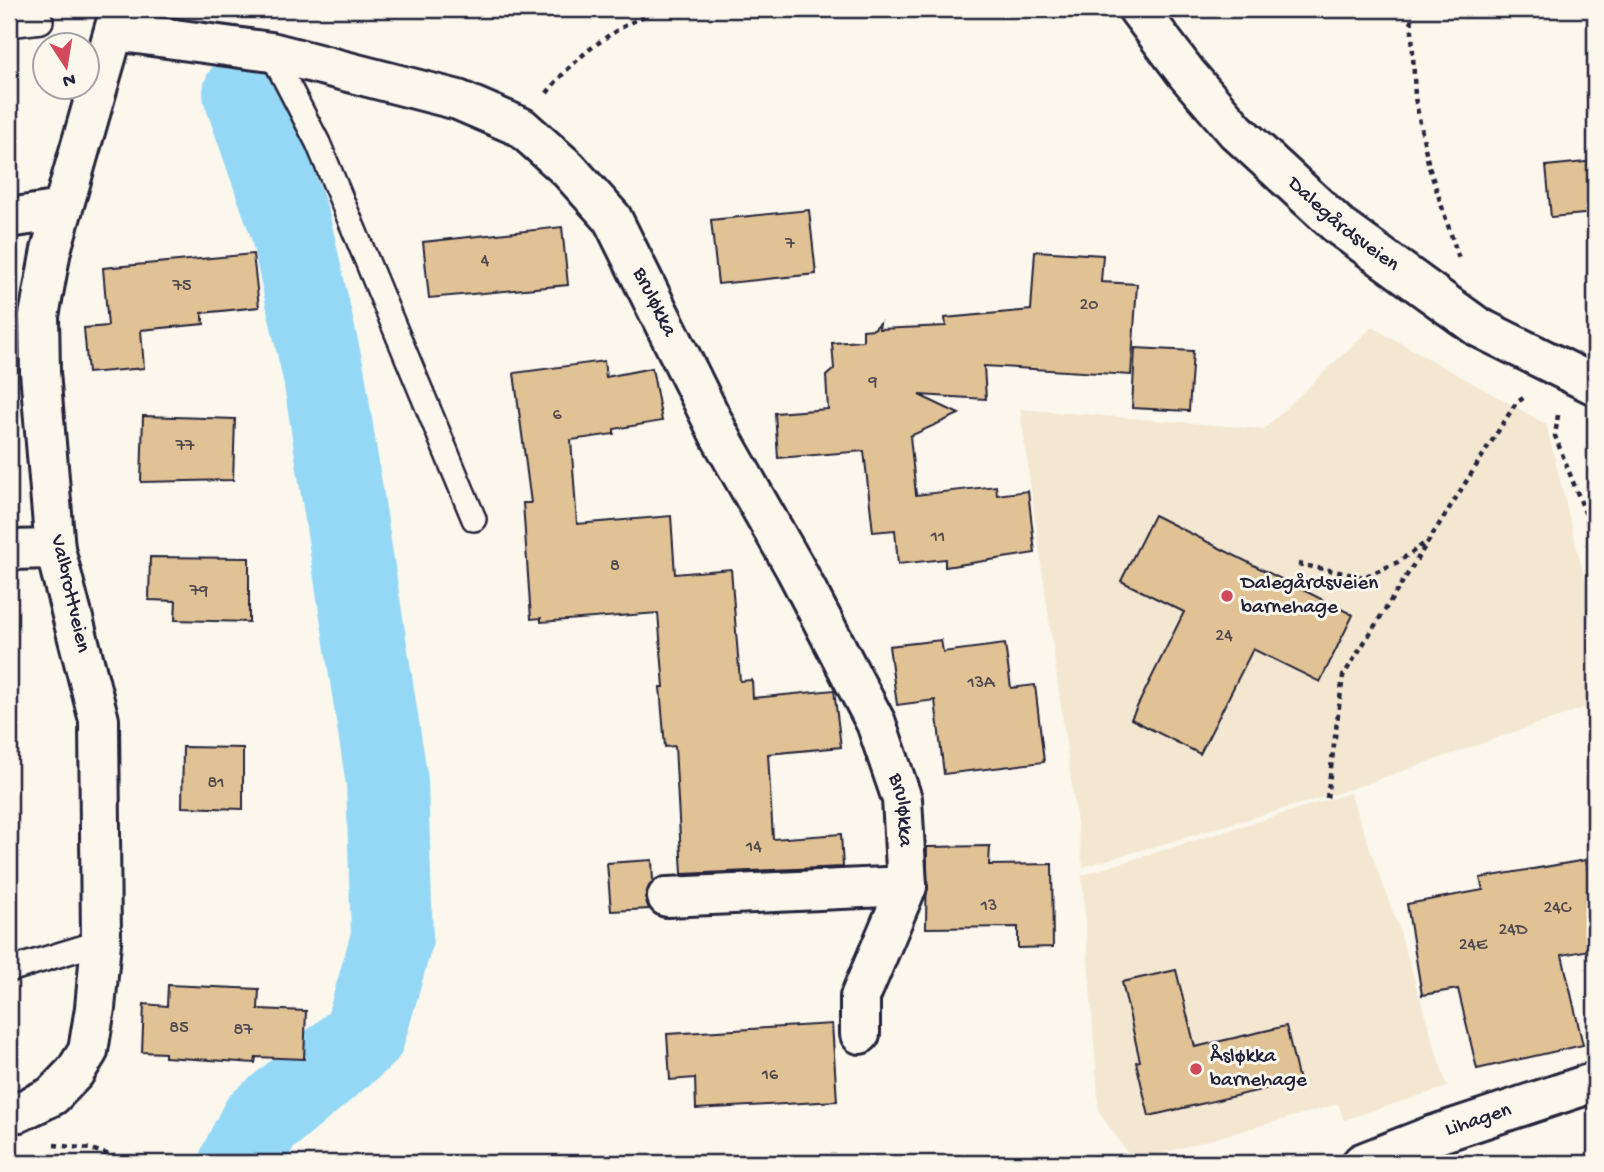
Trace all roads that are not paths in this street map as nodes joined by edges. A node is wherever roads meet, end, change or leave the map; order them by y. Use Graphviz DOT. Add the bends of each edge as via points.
graph roads {
  1 [pos="1138,9"];
  2 [pos="117,20"];
  3 [pos="41,21"];
  4 [pos="9,25"];
  5 [pos="271,52"];
  6 [pos="62,210"];
  7 [pos="9,218"];
  8 [pos="1584,371"];
  9 [pos="474,519"];
  10 [pos="55,549"];
  11 [pos="9,550"];
  12 [pos="907,886"];
  13 [pos="667,897"];
  14 [pos="101,942"];
  15 [pos="9,970"];
  16 [pos="860,1034"];
  17 [pos="1595,1082"];
  18 [pos="14,1112"];
  19 [pos="1362,1163"];
  1 -- 8 [label="street, Dalegårdsveien" via="1236,131 1339,226 1478,327"];
  2 -- 5 [label="street, Bruløkka"];
  2 -- 6 [label="street, Valbrottveien"];
  3 -- 4 [label="lane"];
  5 -- 9 [label="lane" via="318,143"];
  5 -- 12 [label="street, Bruløkka" via="458,100 521,127 568,169 612,218 720,436 876,723 902,799"];
  6 -- 7 [label="street"];
  6 -- 10 [label="street, Valbrottveien" via="39,316"];
  10 -- 11 [label="street"];
  10 -- 14 [label="street, Valbrottveien" via="99,720"];
  12 -- 13 [label="street"];
  12 -- 16 [label="street, Bruløkka" via="860,997"];
  14 -- 15 [label="lane"];
  14 -- 18 [label="street, Valbrottveien" via="88,1051 52,1096"];
  17 -- 19 [label="street, Lihagen"];
}
